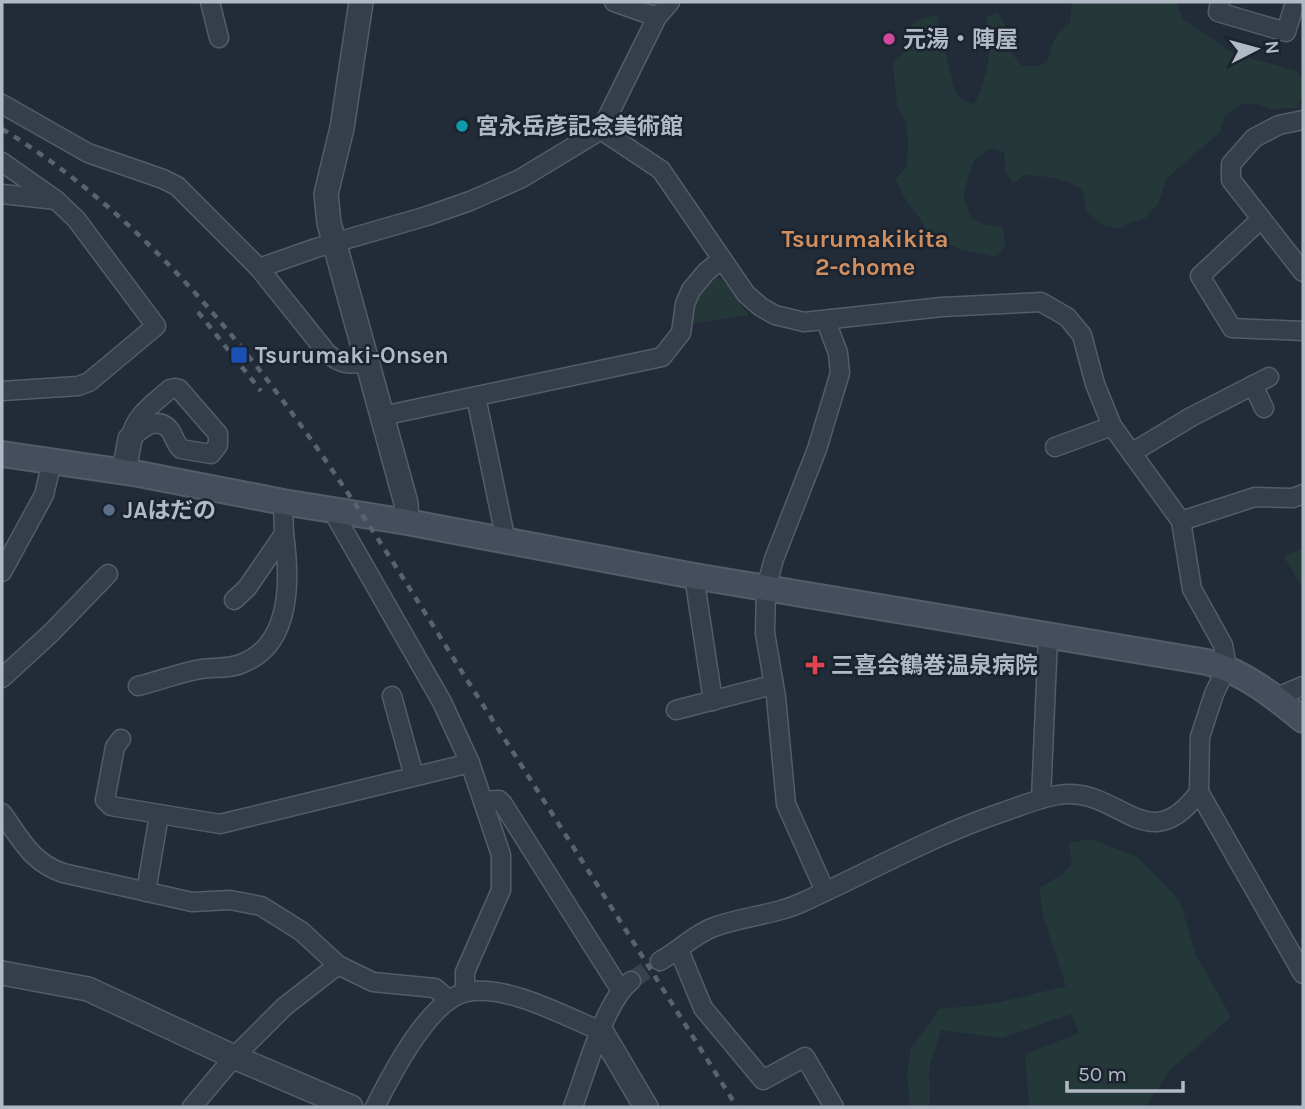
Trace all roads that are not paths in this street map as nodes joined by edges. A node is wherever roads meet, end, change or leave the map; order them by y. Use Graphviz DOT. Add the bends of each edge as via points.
graph roads {
  1 [pos="210,2"];
  2 [pos="361,2"];
  3 [pos="614,2"];
  4 [pos="670,2"];
  5 [pos="1220,2"];
  6 [pos="1295,2"];
  7 [pos="657,16"];
  8 [pos="219,38"];
  9 [pos="2,104"];
  10 [pos="1303,120"];
  11 [pos="601,130"];
  12 [pos="2,162"];
  13 [pos="2,194"];
  14 [pos="56,201"];
  15 [pos="1261,219"];
  16 [pos="334,243"];
  17 [pos="722,259"];
  18 [pos="259,268"];
  19 [pos="1303,272"];
  20 [pos="831,319"];
  21 [pos="1303,331"];
  22 [pos="367,361"];
  23 [pos="2,391"];
  24 [pos="476,397"];
  25 [pos="153,403"];
  26 [pos="1264,408"];
  27 [pos="382,416"];
  28 [pos="162,424"];
  29 [pos="1112,426"];
  30 [pos="130,439"];
  31 [pos="1055,447"];
  32 [pos="1133,452"];
  33 [pos="2,453"];
  34 [pos="52,461"];
  35 [pos="124,471"];
  36 [pos="1303,494"];
  37 [pos="283,502"];
  38 [pos="332,510"];
  39 [pos="1181,521"];
  40 [pos="407,522"];
  41 [pos="284,534"];
  42 [pos="506,541"];
  43 [pos="2,572"];
  44 [pos="108,575"];
  45 [pos="694,576"];
  46 [pos="766,588"];
  47 [pos="234,600"];
  48 [pos="1048,636"];
  49 [pos="1227,667"];
  50 [pos="2,678"];
  51 [pos="772,685"];
  52 [pos="138,686"];
  53 [pos="1303,686"];
  54 [pos="392,696"];
  55 [pos="1275,698"];
  56 [pos="713,701"];
  57 [pos="676,710"];
  58 [pos="1303,720"];
  59 [pos="121,739"];
  60 [pos="470,763"];
  61 [pos="414,776"];
  62 [pos="1199,792"];
  63 [pos="1041,799"];
  64 [pos="484,801"];
  65 [pos="2,813"];
  66 [pos="159,815"];
  67 [pos="825,891"];
  68 [pos="146,892"];
  69 [pos="679,950"];
  70 [pos="660,961"];
  71 [pos="338,965"];
  72 [pos="2,973"];
  73 [pos="1303,974"];
  74 [pos="465,992"];
  75 [pos="449,1000"];
  76 [pos="601,1031"];
  77 [pos="234,1057"];
  78 [pos="192,1107"];
  79 [pos="351,1107"];
  80 [pos="375,1107"];
  81 [pos="573,1107"];
  82 [pos="646,1107"];
  83 [pos="834,1107"];
  1 -- 8 [label="street"];
  2 -- 16 [label="street" via="342,128 326,194"];
  3 -- 7 [label="street"];
  4 -- 7 [label="street"];
  5 -- 6 [label="street" via="1217,12 1286,32"];
  7 -- 11 [label="street"];
  9 -- 18 [label="street" via="88,153 177,186"];
  10 -- 15 [label="street" via="1279,125 1254,138 1231,164 1231,180"];
  11 -- 16 [label="street" via="520,179 470,201"];
  11 -- 17 [label="street" via="661,170"];
  12 -- 14 [label="street"];
  13 -- 14 [label="street"];
  14 -- 23 [label="street" via="76,219 156,326 89,382"];
  15 -- 19 [label="street"];
  15 -- 21 [label="street" via="1200,276 1232,328"];
  16 -- 18 [label="street"];
  16 -- 22 [label="street"];
  17 -- 20 [label="street" via="761,307 804,322"];
  17 -- 24 [label="street" via="691,290 681,333 662,356"];
  18 -- 22 [label="street" via="335,360 345,364"];
  20 -- 29 [label="street" via="1041,302 1067,317 1083,335"];
  20 -- 46 [label="street" via="829,329 840,373"];
  22 -- 27 [label="street"];
  24 -- 27 [label="street"];
  24 -- 42 [label="street"];
  25 -- 28 [label="street"];
  25 -- 28 [label="street" via="170,389 179,389 218,434 218,445 211,454 181,449"];
  25 -- 30 [label="street" via="139,415"];
  26 -- 32 [label="street" via="1261,381"];
  27 -- 40 [label="street"];
  28 -- 30 [label="street" via="146,426"];
  29 -- 31 [label="street"];
  29 -- 32 [label="street"];
  30 -- 35 [label="street"];
  32 -- 39 [label="street"];
  33 -- 34 [label="main road"];
  34 -- 35 [label="main road"];
  34 -- 43 [label="street" via="44,495"];
  35 -- 37 [label="main road"];
  36 -- 39 [label="street" via="1255,497"];
  37 -- 38 [label="main road"];
  37 -- 41 [label="street"];
  38 -- 40 [label="main road"];
  38 -- 60 [label="street" via="442,702"];
  39 -- 49 [label="street" via="1192,589 1223,645"];
  40 -- 42 [label="main road"];
  41 -- 47 [label="street"];
  41 -- 52 [label="street" via="288,582 282,619 264,650 240,665 198,670"];
  42 -- 45 [label="main road"];
  44 -- 50 [label="street"];
  45 -- 46 [label="main road"];
  45 -- 56 [label="street"];
  46 -- 48 [label="main road"];
  46 -- 51 [label="street" via="765,633"];
  48 -- 49 [label="main road"];
  48 -- 63 [label="street"];
  49 -- 55 [label="main road"];
  49 -- 62 [label="street" via="1200,737"];
  51 -- 56 [label="street"];
  51 -- 67 [label="street" via="786,804"];
  53 -- 55 [label="street"];
  54 -- 61 [label="street"];
  55 -- 58 [label="main road"];
  56 -- 57 [label="street"];
  59 -- 66 [label="street" via="115,747 105,800 110,806"];
  60 -- 61 [label="street"];
  60 -- 64 [label="street"];
  61 -- 66 [label="street" via="219,824"];
  62 -- 63 [label="street" via="1178,816 1149,822 1078,793"];
  62 -- 73 [label="street"];
  63 -- 67 [label="street" via="962,826"];
  64 -- 74 [label="street" via="501,855 501,890 465,972"];
  64 -- 76 [label="street" via="503,804 626,985"];
  65 -- 68 [label="street" via="46,867"];
  66 -- 68 [label="street"];
  67 -- 69 [label="street" via="802,903 711,928"];
  68 -- 71 [label="street" via="192,902 230,900 261,906 301,931"];
  69 -- 70 [label="street"];
  69 -- 83 [label="street" via="703,1008 763,1080 805,1057"];
  71 -- 75 [label="street" via="373,982 435,988"];
  71 -- 77 [label="street" via="284,1007"];
  72 -- 77 [label="street" via="88,989"];
  74 -- 75 [label="street"];
  74 -- 76 [label="street" via="509,995"];
  75 -- 80 [label="street" via="415,1037"];
  76 -- 81 [label="street"];
  76 -- 82 [label="street"];
  77 -- 78 [label="street"];
  77 -- 79 [label="street"];
}
